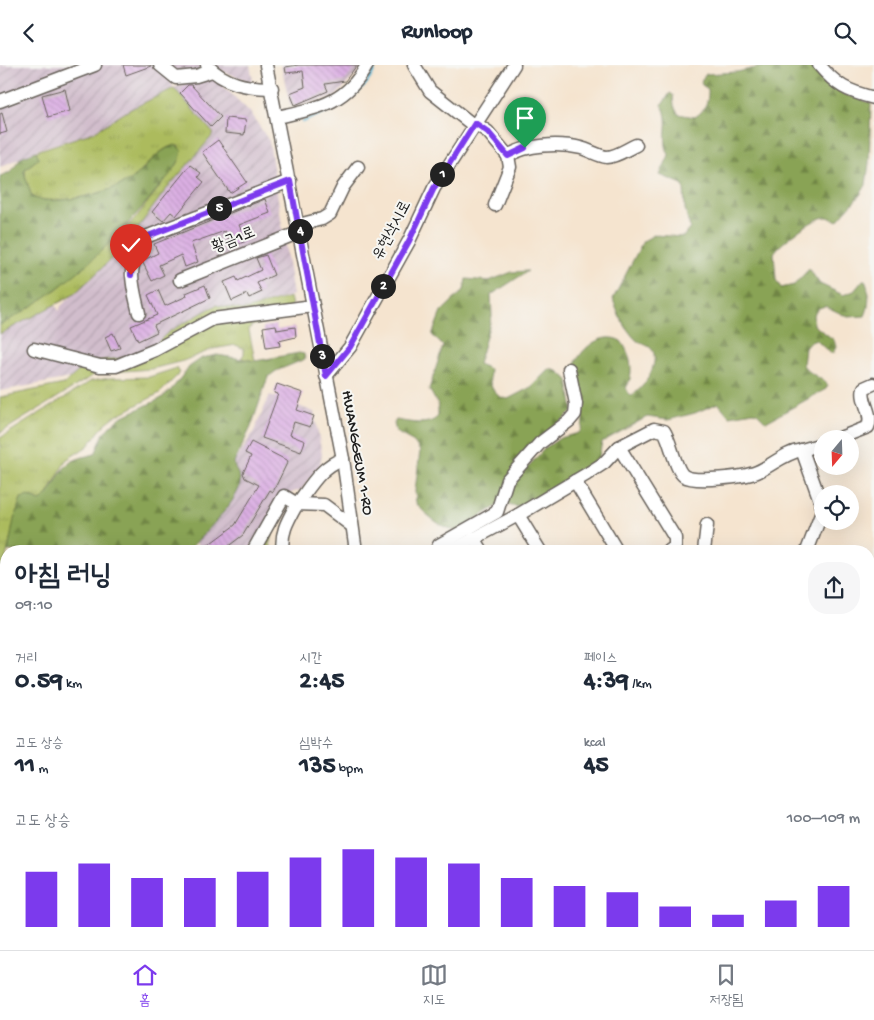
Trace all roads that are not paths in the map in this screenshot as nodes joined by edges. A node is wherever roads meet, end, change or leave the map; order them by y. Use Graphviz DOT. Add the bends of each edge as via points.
graph roads {
  1 [pos="95,65"];
  2 [pos="160,65"];
  3 [pos="266,65"];
  4 [pos="367,65"];
  5 [pos="414,65"];
  6 [pos="514,65"];
  7 [pos="819,65"];
  8 [pos="210,68"];
  9 [pos="272,87"];
  10 [pos="874,98"];
  11 [pos="0,101"];
  12 [pos="278,117"];
  13 [pos="474,124"];
  14 [pos="636,145"];
  15 [pos="508,156"];
  16 [pos="358,167"];
  17 [pos="290,181"];
  18 [pos="495,205"];
  19 [pos="299,228"];
  20 [pos="180,280"];
  21 [pos="313,306"];
  22 [pos="139,313"];
  23 [pos="34,349"];
  24 [pos="569,369"];
  25 [pos="326,376"];
  26 [pos="873,384"];
  27 [pos="859,430"];
  28 [pos="619,447"];
  29 [pos="814,447"];
  30 [pos="802,451"];
  31 [pos="343,459"];
  32 [pos="575,481"];
  33 [pos="814,485"];
  34 [pos="297,504"];
  35 [pos="518,515"];
  36 [pos="352,525"];
  37 [pos="707,525"];
  38 [pos="815,530"];
  39 [pos="474,538"];
  40 [pos="256,545"];
  41 [pos="283,545"];
  42 [pos="355,545"];
  43 [pos="439,545"];
  44 [pos="462,545"];
  45 [pos="478,545"];
  46 [pos="536,545"];
  47 [pos="614,545"];
  48 [pos="674,545"];
  49 [pos="705,545"];
  50 [pos="809,545"];
  1 -- 11 [label="street"];
  2 -- 8 [label="street" via="176,78 196,76"];
  3 -- 9 [label="street, HWANGGEUM 1-RO"];
  4 -- 12 [label="street" via="342,97"];
  5 -- 13 [label="street" via="430,91"];
  6 -- 13 [label="street, 유현삭시로"];
  7 -- 10 [label="street" via="846,90"];
  8 -- 9 [label="street" via="238,85"];
  9 -- 12 [label="street, HWANGGEUM 1-RO"];
  12 -- 17 [label="street, HWANGGEUM 1-RO"];
  13 -- 15 [label="street" via="488,132"];
  13 -- 25 [label="street, 유현삭시로" via="434,188 409,241 350,347"];
  14 -- 15 [label="street" via="606,157 561,145 525,148"];
  15 -- 18 [label="street" via="510,167"];
  16 -- 19 [label="street, 황금1로" via="343,187 330,214"];
  17 -- 19 [label="street, HWANGGEUM 1-RO"];
  17 -- 22 [label="street" via="143,238 132,260 131,275"];
  19 -- 20 [label="street, 황금1로"];
  19 -- 21 [label="street, HWANGGEUM 1-RO"];
  21 -- 23 [label="street" via="214,319 116,366 100,366"];
  21 -- 25 [label="street, HWANGGEUM 1-RO"];
  24 -- 43 [label="street" via="576,403 573,418 540,443 507,479 497,512"];
  25 -- 31 [label="street, HWANGGEUM 1-RO"];
  26 -- 27 [label="street" via="863,392 869,416 868,427"];
  28 -- 30 [label="street" via="654,429 664,431 681,473 696,479 748,474 763,469 784,455"];
  28 -- 32 [label="street" via="604,463"];
  28 -- 48 [label="street" via="675,538"];
  29 -- 30 [label="street"];
  30 -- 33 [label="street"];
  31 -- 34 [label="street" via="324,469"];
  31 -- 36 [label="street, HWANGGEUM 1-RO"];
  32 -- 35 [label="street"];
  32 -- 47 [label="street"];
  34 -- 36 [label="street" via="324,505"];
  34 -- 40 [label="street" via="284,496"];
  34 -- 41 [label="street" via="284,527"];
  35 -- 39 [label="street"];
  35 -- 46 [label="street"];
  36 -- 42 [label="street, HWANGGEUM 1-RO"];
  37 -- 49 [label="street"];
  38 -- 50 [label="street"];
  39 -- 44 [label="street"];
  39 -- 45 [label="street"];
}
